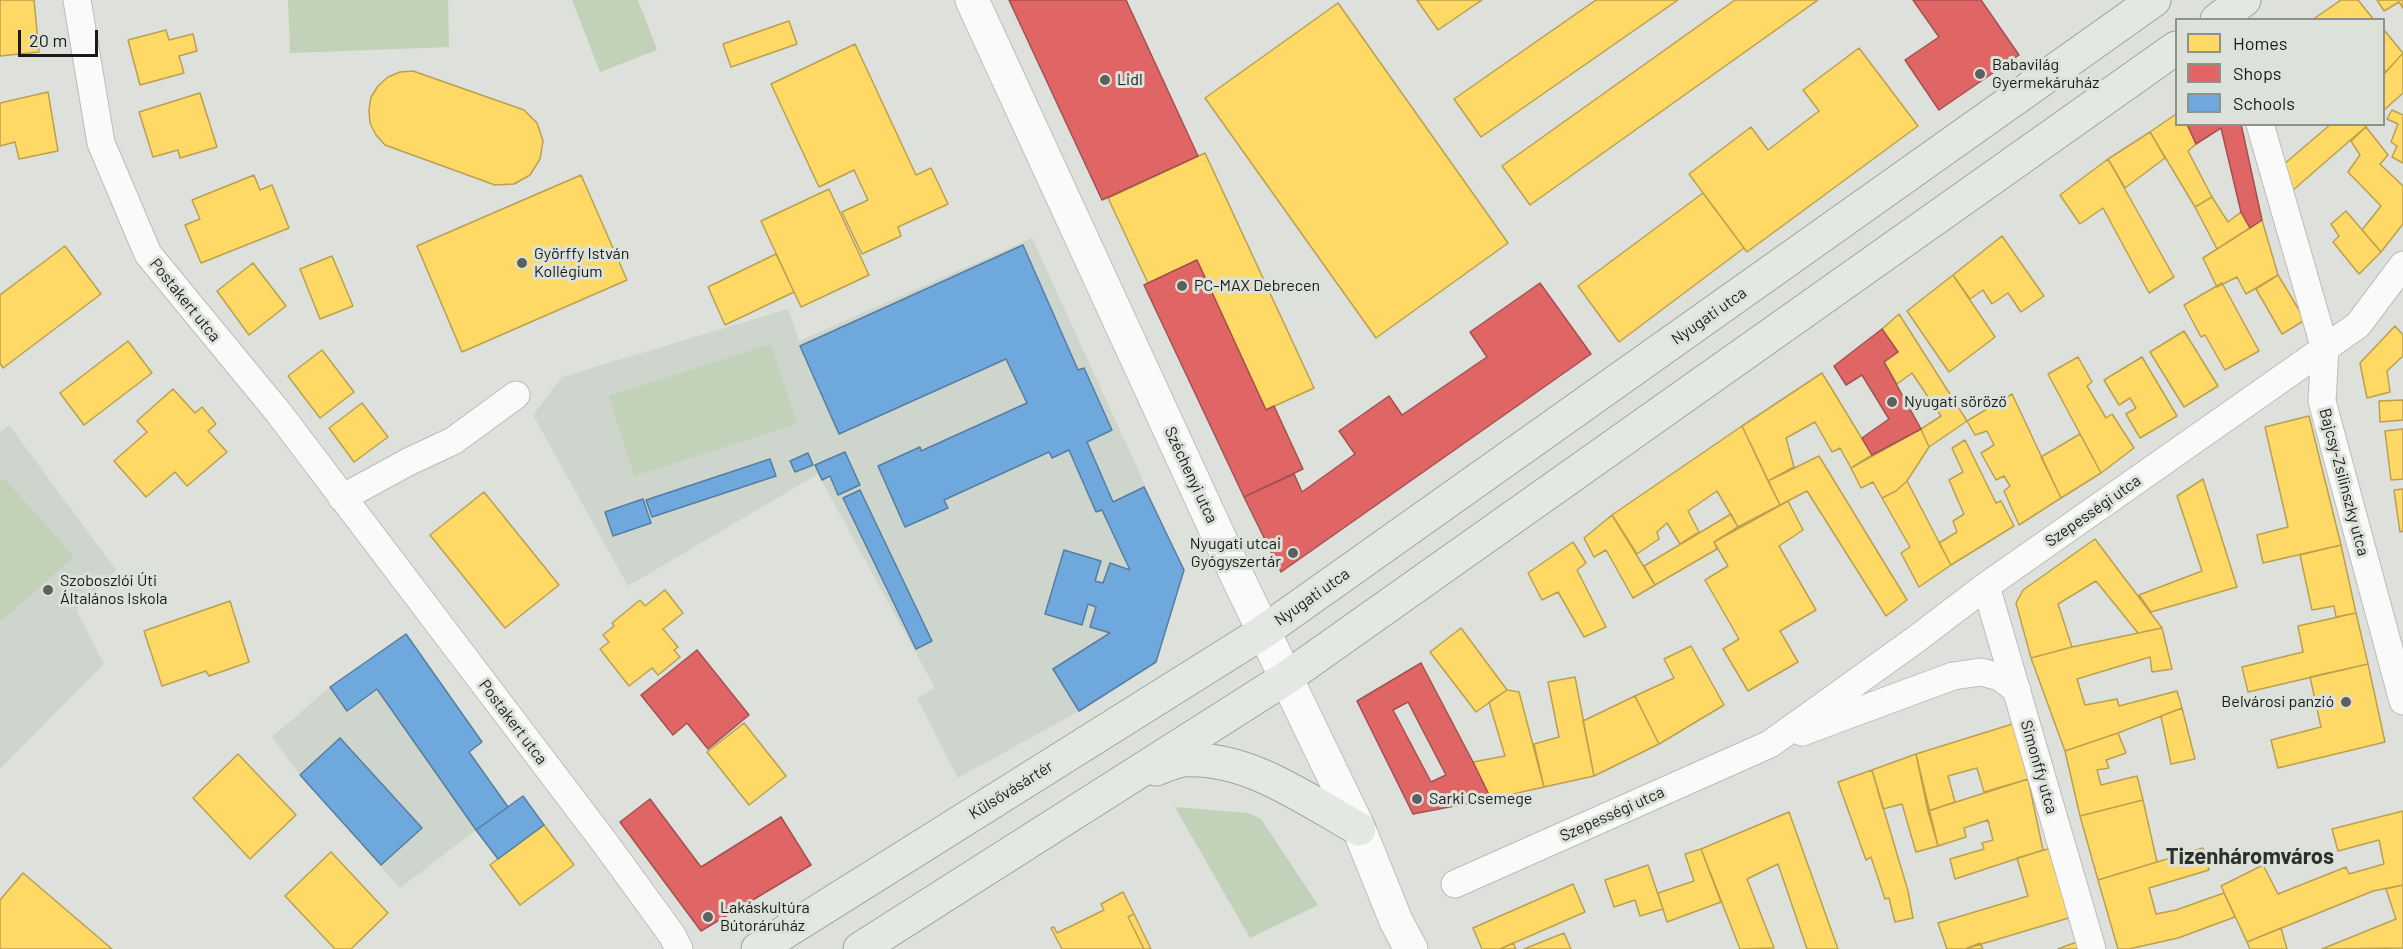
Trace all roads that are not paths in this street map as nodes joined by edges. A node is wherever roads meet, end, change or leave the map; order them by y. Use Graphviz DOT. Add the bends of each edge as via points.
graph roads {
  1 [pos="77,0"];
  2 [pos="972,0"];
  3 [pos="2154,0"];
  4 [pos="2175,49"];
  5 [pos="2260,126"];
  6 [pos="2403,265"];
  7 [pos="2325,350"];
  8 [pos="516,395"];
  9 [pos="342,498"];
  10 [pos="1986,586"];
  11 [pos="1263,632"];
  12 [pos="1286,678"];
  13 [pos="2017,690"];
  14 [pos="2403,701"];
  15 [pos="1770,744"];
  16 [pos="1124,781"];
  17 [pos="1359,830"];
  18 [pos="1455,884"];
  19 [pos="679,949"];
  20 [pos="758,949"];
  21 [pos="860,949"];
  22 [pos="1410,949"];
  23 [pos="2092,949"];
  1 -- 9 [label="street, Postakert utca" via="101,143 148,254 278,412"];
  2 -- 11 [label="street, Széchenyi utca"];
  3 -- 11 [label="main road, Nyugati utca"];
  4 -- 12 [label="main road"];
  5 -- 7 [label="street, Bajcsy-Zsilinszky utca"];
  6 -- 7 [label="street, Szepességi utca" via="2358,325"];
  7 -- 10 [label="street, Szepességi utca"];
  7 -- 14 [label="street, Bajcsy-Zsilinszky utca" via="2322,401"];
  8 -- 9 [label="street" via="453,441"];
  9 -- 19 [label="street, Postakert utca" via="605,843"];
  10 -- 13 [label="street, Simonffy utca"];
  10 -- 15 [label="street, Szepességi utca"];
  11 -- 12 [label="street, Széchenyi utca"];
  11 -- 20 [label="main road, Külsővásártér"];
  12 -- 16 [label="main road"];
  12 -- 17 [label="street, Széchenyi utca"];
  13 -- 15 [label="street, Szepességi utca" via="2001,676 1981,672 1953,676"];
  13 -- 23 [label="street, Simonffy utca"];
  15 -- 18 [label="street, Szepességi utca"];
  16 -- 17 [label="main road" via="1181,760 1228,764 1297,794"];
  16 -- 21 [label="main road"];
  17 -- 22 [label="street, Széchenyi utca"];
}
